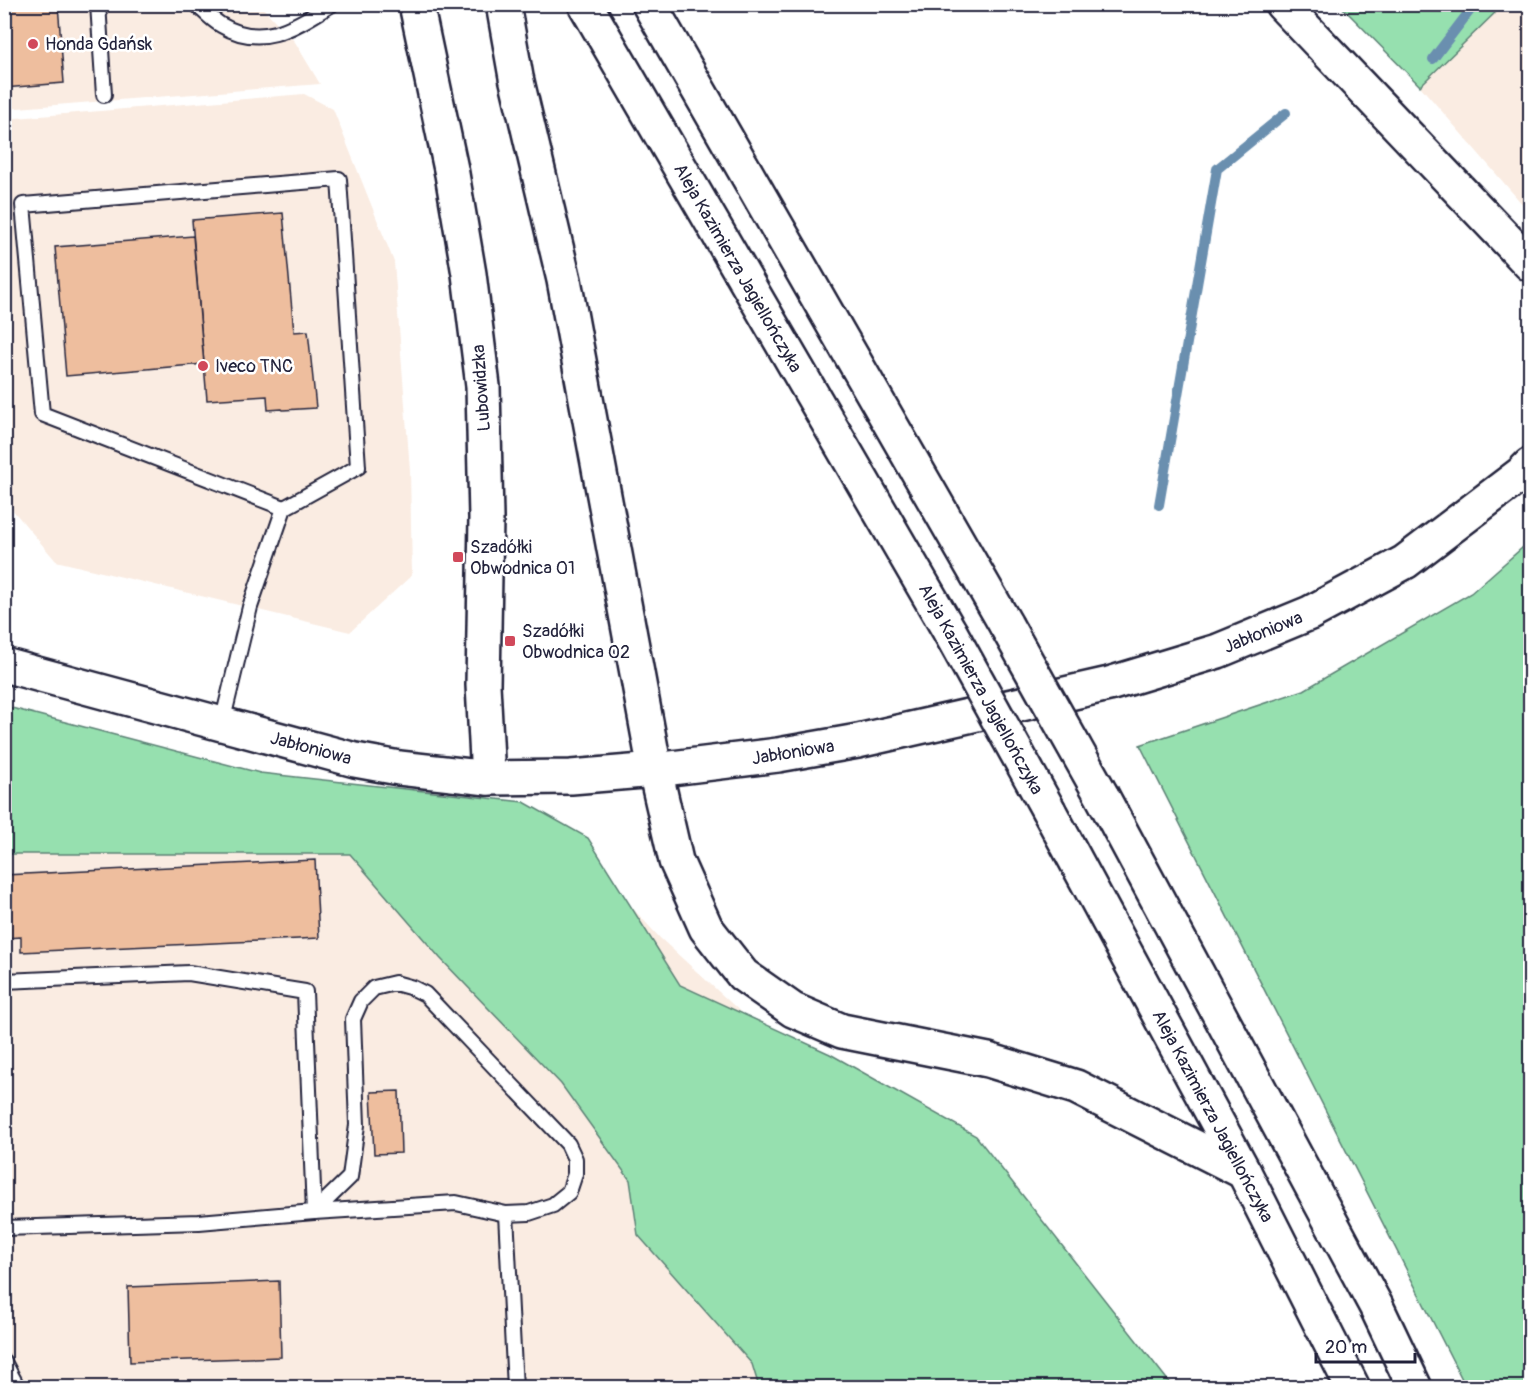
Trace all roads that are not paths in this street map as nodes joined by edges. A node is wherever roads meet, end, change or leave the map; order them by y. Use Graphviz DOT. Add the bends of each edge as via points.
graph roads {
  1 [pos="98,4"];
  2 [pos="196,4"];
  3 [pos="332,4"];
  4 [pos="416,4"];
  5 [pos="503,4"];
  6 [pos="649,4"];
  7 [pos="1282,4"];
  8 [pos="592,12"];
  9 [pos="104,95"];
  10 [pos="1530,264"];
  11 [pos="1530,465"];
  12 [pos="284,508"];
  13 [pos="4,665"];
  14 [pos="222,723"];
  15 [pos="655,770"];
  16 [pos="488,778"];
  17 [pos="4,981"];
  18 [pos="1244,1172"];
  19 [pos="314,1212"];
  20 [pos="506,1214"];
  21 [pos="4,1228"];
  22 [pos="4,1362"];
  23 [pos="18,1388"];
  24 [pos="515,1388"];
  25 [pos="1353,1388"];
  26 [pos="1415,1388"];
  1 -- 9 [label="lane"];
  2 -- 3 [label="lane" via="233,32 260,37 294,27"];
  4 -- 16 [label="main road, Lubowidzka" via="452,174 483,386 483,685"];
  5 -- 15 [label="main road" via="516,77 564,280"];
  6 -- 26 [label="main road, bridge" via="1102,796 1376,1306"];
  7 -- 10 [label="main road"];
  8 -- 18 [label="main road, Aleja Kazimierza Jagiellończyka, bridge" via="950,632"];
  11 -- 15 [label="main road, Jabłoniowa" via="1405,562 1310,613 1218,651 1109,684 858,741"];
  12 -- 12 [label="lane" via="358,467 339,179 23,205 42,414"];
  12 -- 14 [label="lane" via="250,607"];
  13 -- 14 [label="main road, Jabłoniowa"];
  14 -- 16 [label="main road, Jabłoniowa" via="355,760"];
  15 -- 16 [label="main road, Jabłoniowa"];
  15 -- 18 [label="main road" via="676,861 706,927 743,975 794,1010 842,1031 988,1060 1076,1087"];
  17 -- 19 [label="lane" via="189,973 304,992"];
  18 -- 25 [label="main road, Aleja Kazimierza Jagiellończyka"];
  19 -- 20 [label="lane" via="456,1203"];
  19 -- 20 [label="lane" via="350,1177 357,1125 353,1020 361,1001 374,988 395,983 425,994 567,1144 575,1159 569,1192 553,1205 529,1213"];
  19 -- 21 [label="lane" via="199,1222"];
  20 -- 24 [label="lane"];
  22 -- 23 [label="lane"];
}
